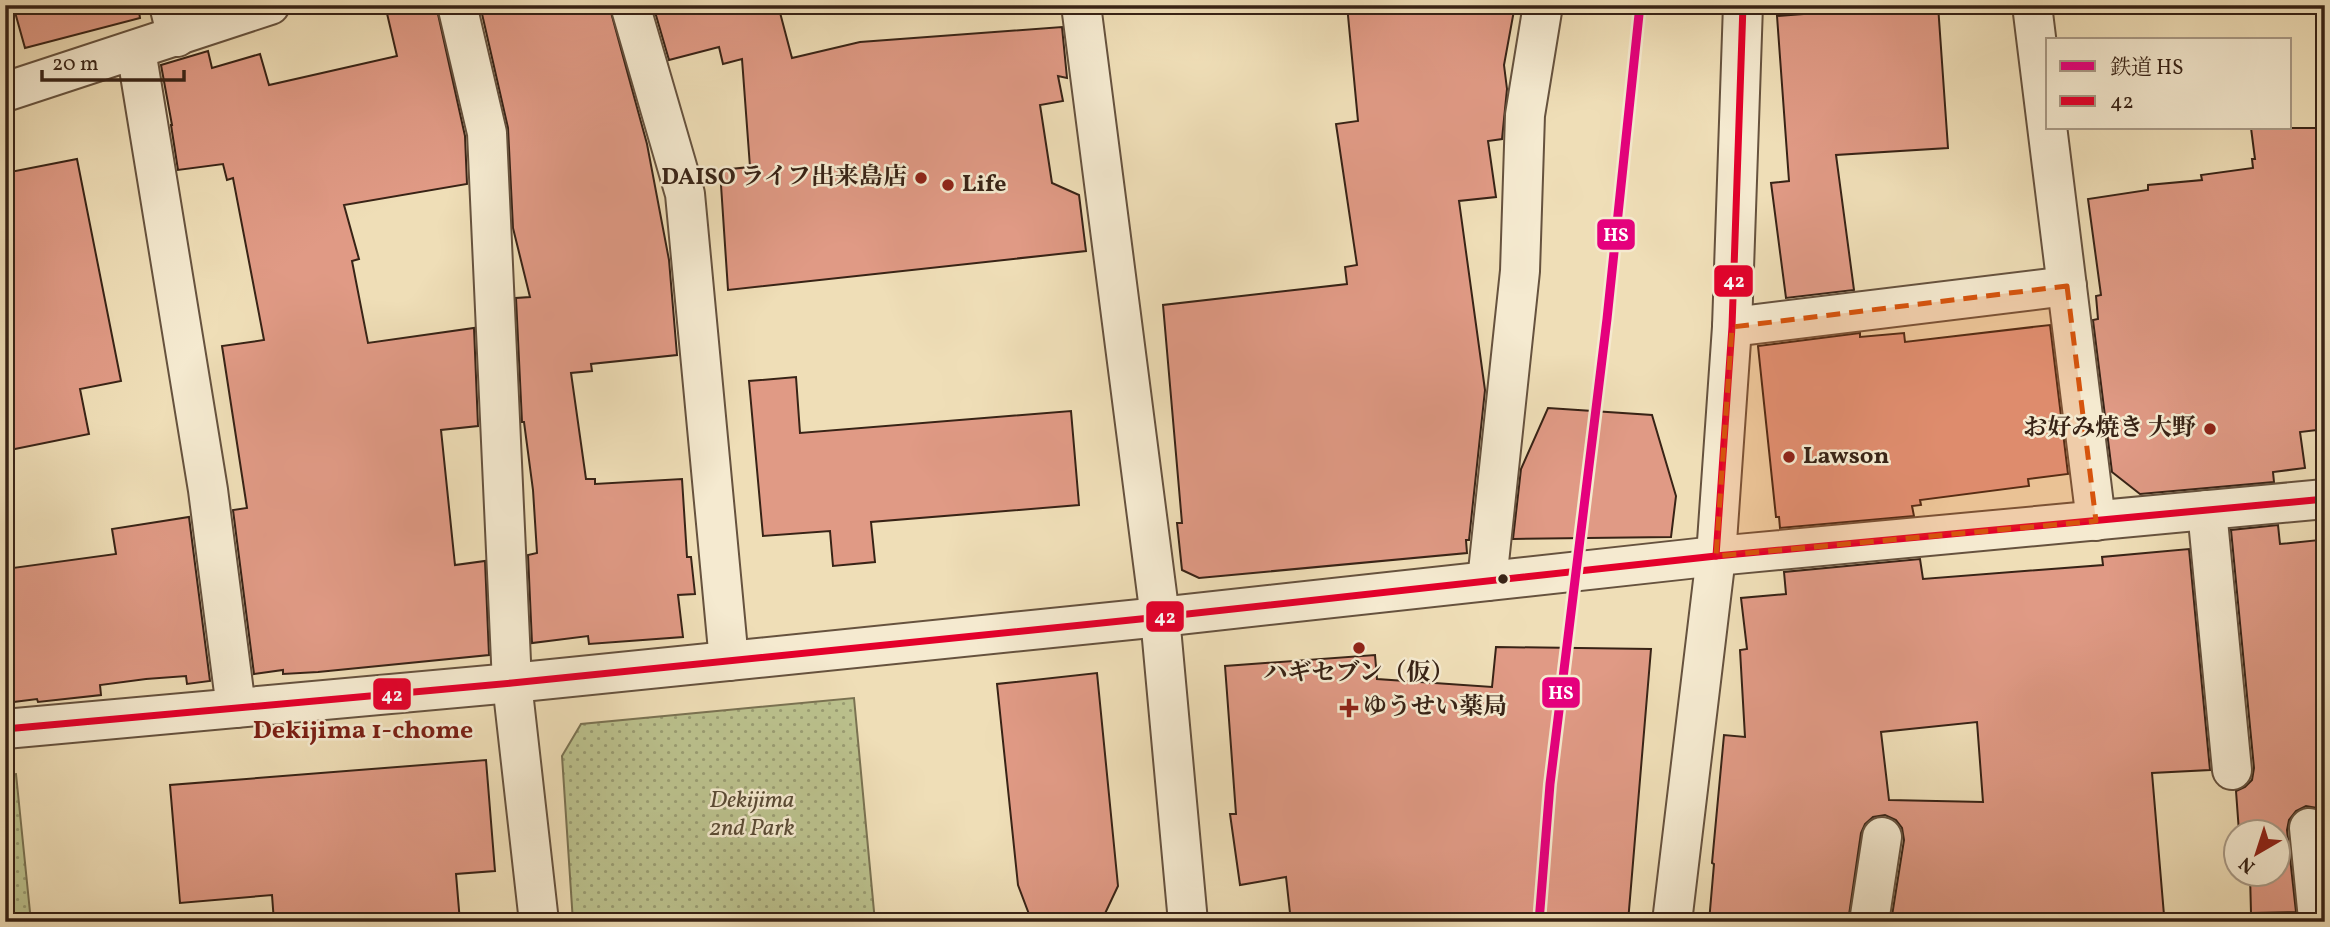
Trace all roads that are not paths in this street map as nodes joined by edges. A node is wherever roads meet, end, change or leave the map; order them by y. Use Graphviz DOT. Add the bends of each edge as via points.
graph roads {
  1 [pos="270,5"];
  2 [pos="457,5"];
  3 [pos="630,5"];
  4 [pos="1081,5"];
  5 [pos="1543,5"];
  6 [pos="1743,5"];
  7 [pos="2032,5"];
  8 [pos="173,21"];
  9 [pos="136,50"];
  10 [pos="5,91"];
  11 [pos="2046,117"];
  12 [pos="2048,130"];
  13 [pos="2067,286"];
  14 [pos="1732,327"];
  15 [pos="2325,499"];
  16 [pos="2207,510"];
  17 [pos="2096,521"];
  18 [pos="1716,556"];
  19 [pos="1487,581"];
  20 [pos="1160,617"];
  21 [pos="729,661"];
  22 [pos="512,682"];
  23 [pos="236,708"];
  24 [pos="5,729"];
  25 [pos="2232,770"];
  26 [pos="2309,828"];
  27 [pos="1882,837"];
  28 [pos="2325,908"];
  29 [pos="539,922"];
  30 [pos="1188,922"];
  31 [pos="1672,922"];
  32 [pos="1869,922"];
  1 -- 8 [label="street"];
  2 -- 22 [label="street" via="487,133"];
  3 -- 21 [label="street" via="685,194"];
  4 -- 20 [label="street"];
  5 -- 19 [label="street" via="1525,115 1520,271"];
  6 -- 14 [label="street"];
  7 -- 11 [label="street"];
  8 -- 9 [label="street"];
  9 -- 10 [label="street"];
  9 -- 23 [label="street" via="208,490"];
  12 -- 13 [label="street"];
  13 -- 14 [label="street"];
  13 -- 17 [label="street"];
  14 -- 18 [label="street"];
  15 -- 16 [label="street"];
  16 -- 17 [label="street"];
  16 -- 25 [label="street"];
  17 -- 18 [label="street"];
  18 -- 19 [label="street"];
  18 -- 31 [label="street"];
  19 -- 20 [label="street"];
  20 -- 21 [label="street"];
  20 -- 30 [label="street"];
  21 -- 22 [label="street"];
  22 -- 23 [label="street"];
  22 -- 29 [label="street"];
  23 -- 24 [label="street"];
  26 -- 28 [label="street" via="2317,909"];
  27 -- 32 [label="street"];
}
